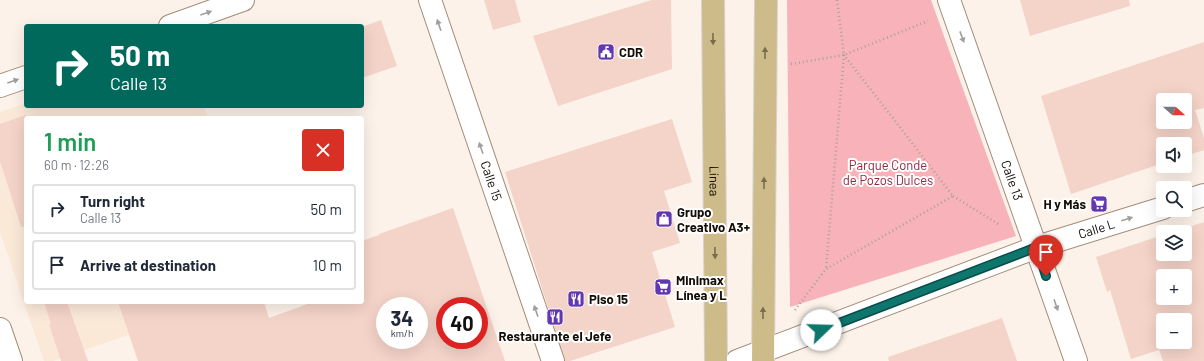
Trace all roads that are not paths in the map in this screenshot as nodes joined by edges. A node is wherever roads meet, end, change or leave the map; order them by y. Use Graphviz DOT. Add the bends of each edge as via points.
graph roads {
  1 [pos="243,0"];
  2 [pos="430,0"];
  3 [pos="713,0"];
  4 [pos="766,0"];
  5 [pos="951,5"];
  6 [pos="176,24"];
  7 [pos="24,78"];
  8 [pos="0,86"];
  9 [pos="1204,195"];
  10 [pos="1192,199"];
  11 [pos="1156,210"];
  12 [pos="1037,247"];
  13 [pos="0,329"];
  14 [pos="763,356"];
  15 [pos="11,361"];
  16 [pos="553,361"];
  17 [pos="716,361"];
  18 [pos="737,361"];
  19 [pos="1076,361"];
  6 -- 1 [label="street, one-way"];
  16 -- 2 [label="street, Calle 15, one-way"];
  3 -- 17 [label="main road, Línea, one-way"];
  14 -- 4 [label="main road, one-way"];
  5 -- 12 [label="street, Calle 13, one-way"];
  8 -- 7 [label="street, one-way"];
  9 -- 10 [label="street"];
  12 -- 11 [label="street, Calle L, one-way"];
  12 -- 14 [label="street, Calle L"];
  12 -- 19 [label="street, Calle 13, one-way"];
  13 -- 15 [label="street"];
  14 -- 18 [label="street, Calle L"];
}
